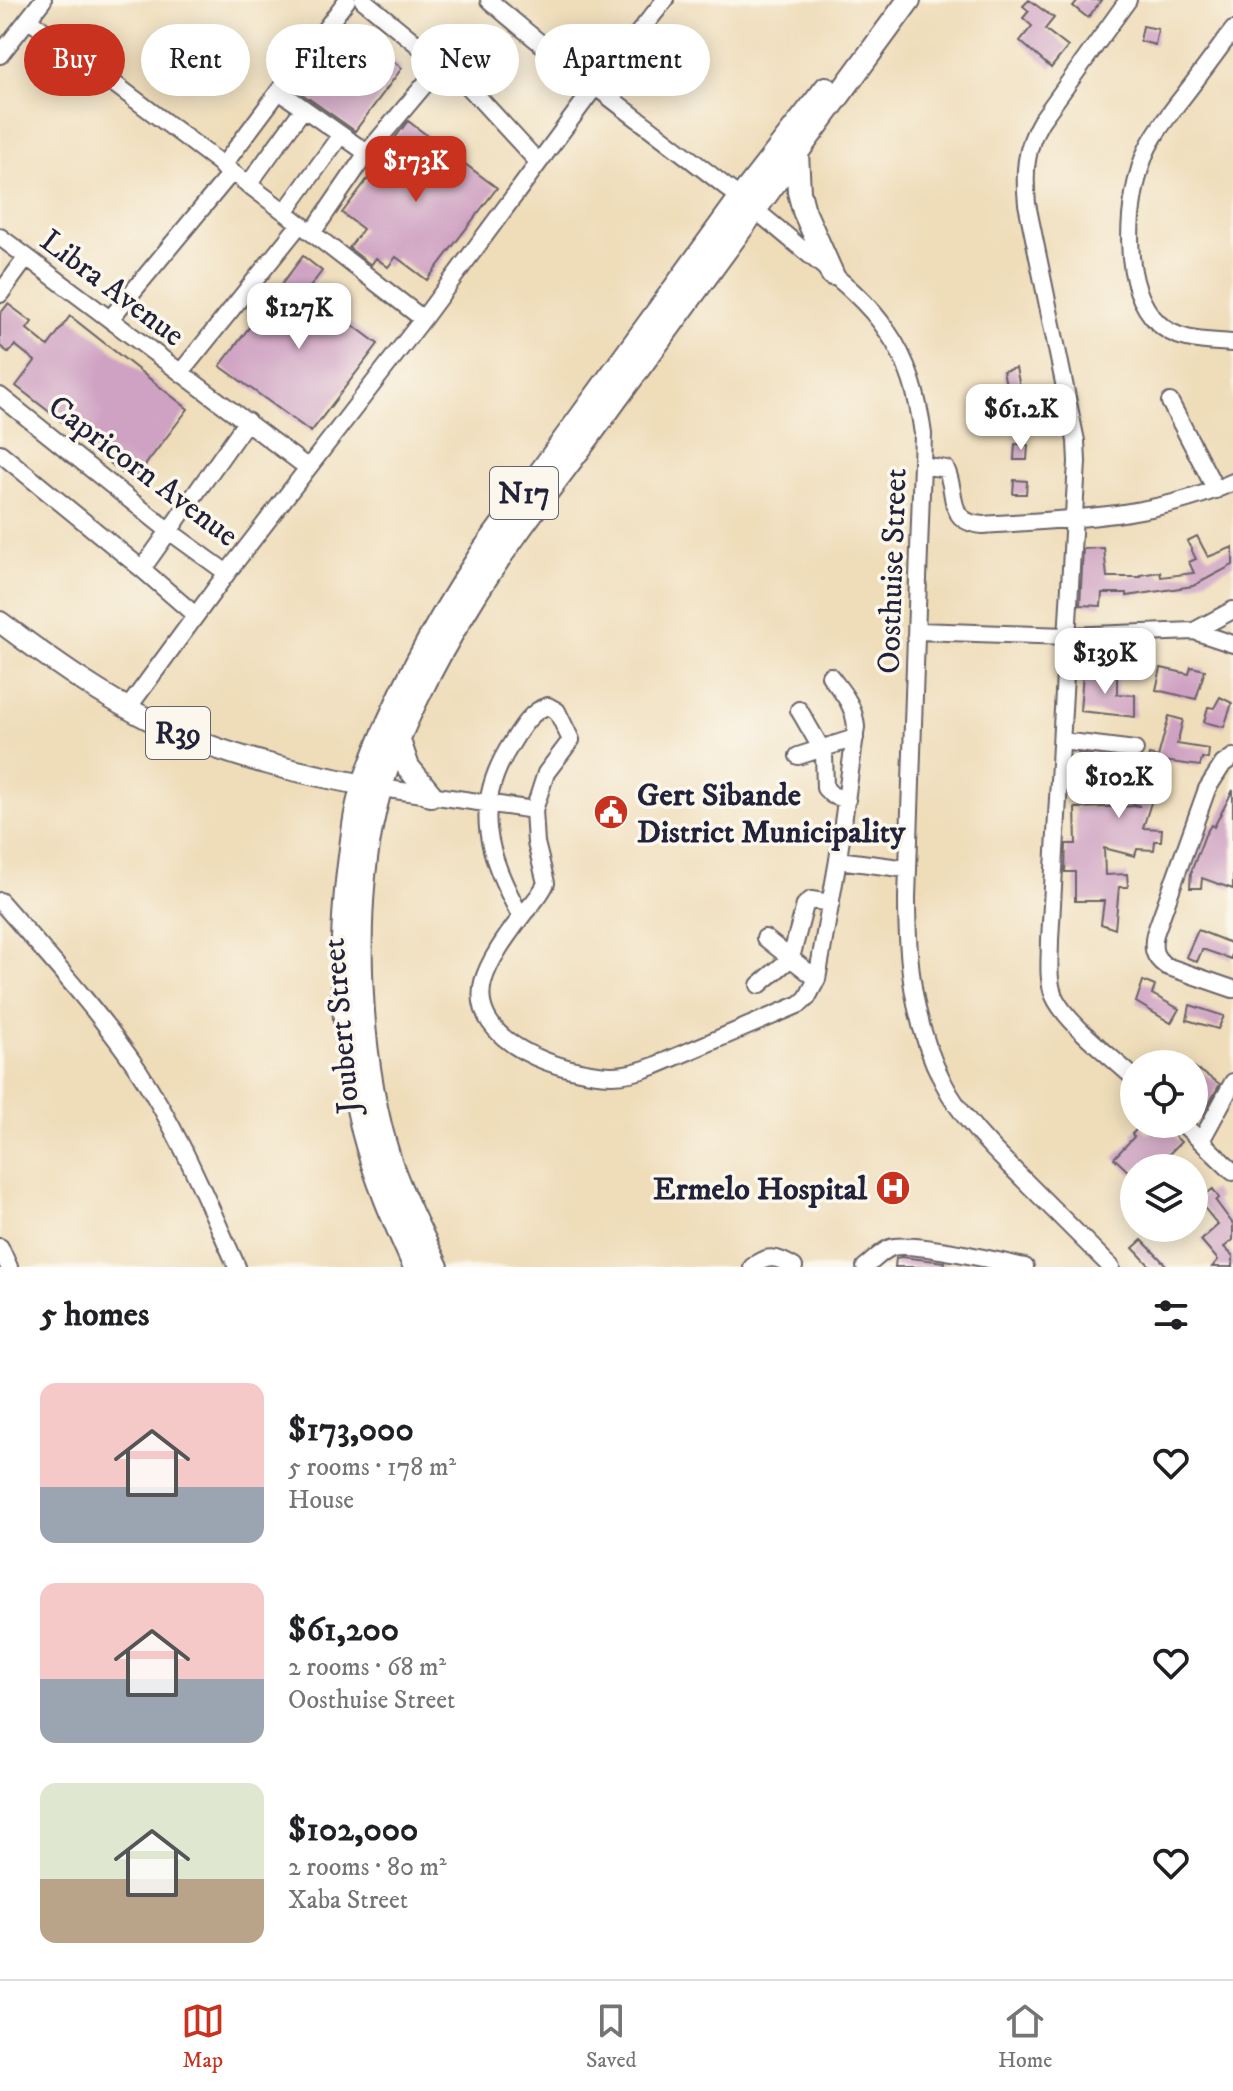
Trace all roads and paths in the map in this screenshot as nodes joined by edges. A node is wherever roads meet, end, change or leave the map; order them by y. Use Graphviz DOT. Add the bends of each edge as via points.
graph roads {
  1 [pos="43,0"];
  2 [pos="347,0"];
  3 [pos="363,0"];
  4 [pos="489,0"];
  5 [pos="665,0"];
  6 [pos="892,0"];
  7 [pos="909,0"];
  8 [pos="1128,0"];
  9 [pos="28,19"];
  10 [pos="329,24"];
  11 [pos="646,24"];
  12 [pos="1233,30"];
  13 [pos="411,39"];
  14 [pos="535,39"];
  15 [pos="0,55"];
  16 [pos="276,96"];
  17 [pos="286,96"];
  18 [pos="415,96"];
  19 [pos="477,96"];
  20 [pos="588,96"];
  21 [pos="605,96"];
  22 [pos="303,109"];
  23 [pos="340,136"];
  24 [pos="367,153"];
  25 [pos="797,153"];
  26 [pos="538,162"];
  27 [pos="227,170"];
  28 [pos="248,185"];
  29 [pos="748,203"];
  30 [pos="285,212"];
  31 [pos="306,228"];
  32 [pos="0,237"];
  33 [pos="27,257"];
  34 [pos="832,274"];
  35 [pos="0,294"];
  36 [pos="110,319"];
  37 [pos="423,319"];
  38 [pos="1233,343"];
  39 [pos="181,372"];
  40 [pos="0,396"];
  41 [pos="1170,402"];
  42 [pos="247,421"];
  43 [pos="0,453"];
  44 [pos="922,465"];
  45 [pos="308,468"];
  46 [pos="1233,482"];
  47 [pos="1216,490"];
  48 [pos="1074,518"];
  49 [pos="169,531"];
  50 [pos="142,569"];
  51 [pos="227,573"];
  52 [pos="1233,610"];
  53 [pos="195,615"];
  54 [pos="0,622"];
  55 [pos="918,631"];
  56 [pos="1194,631"];
  57 [pos="1067,636"];
  58 [pos="1233,644"];
  59 [pos="830,676"];
  60 [pos="128,708"];
  61 [pos="799,710"];
  62 [pos="855,738"];
  63 [pos="399,741"];
  64 [pos="1062,741"];
  65 [pos="822,748"];
  66 [pos="1135,750"];
  67 [pos="798,756"];
  68 [pos="1233,757"];
  69 [pos="372,786"];
  70 [pos="431,795"];
  71 [pos="847,800"];
  72 [pos="488,803"];
  73 [pos="534,810"];
  74 [pos="838,860"];
  75 [pos="908,869"];
  76 [pos="0,901"];
  77 [pos="831,903"];
  78 [pos="521,917"];
  79 [pos="765,938"];
  80 [pos="791,958"];
  81 [pos="817,979"];
  82 [pos="759,985"];
  83 [pos="1233,989"];
  84 [pos="1120,1065"];
  85 [pos="1233,1082"];
  86 [pos="1198,1138"];
  87 [pos="1201,1141"];
  88 [pos="1233,1172"];
  89 [pos="0,1247"];
  90 [pos="9,1267"];
  91 [pos="237,1267"];
  92 [pos="415,1267"];
  93 [pos="437,1267"];
  94 [pos="752,1267"];
  95 [pos="794,1267"];
  96 [pos="865,1267"];
  97 [pos="1025,1267"];
  98 [pos="1111,1267"];
  1 -- 9 [label="street"];
  2 -- 10 [label="street"];
  3 -- 13 [label="street"];
  4 -- 14 [label="street, Oosthuise Street"];
  5 -- 11 [label="street, Capricorn Avenue"];
  6 -- 29 [label="highway, N17"];
  7 -- 25 [label="highway, N17"];
  8 -- 48 [label="street" via="1041,121 1025,171 1027,204 1076,441"];
  9 -- 15 [label="street"];
  9 -- 27 [label="street"];
  12 -- 38 [label="street" via="1145,153 1130,232 1140,294 1157,323 1183,337"];
  16 -- 27 [label="street"];
  17 -- 22 [label="street"];
  18 -- 24 [label="street"];
  19 -- 26 [label="street"];
  20 -- 26 [label="street, Capricorn Avenue"];
  21 -- 29 [label="street, Oosthuise Street"];
  22 -- 23 [label="street"];
  22 -- 28 [label="street"];
  23 -- 24 [label="street"];
  23 -- 30 [label="street"];
  24 -- 31 [label="street"];
  25 -- 29 [label="highway, N17"];
  25 -- 34 [label="highway" via="804,211"];
  26 -- 37 [label="street, Capricorn Avenue"];
  27 -- 28 [label="street"];
  27 -- 36 [label="street"];
  28 -- 30 [label="street"];
  29 -- 34 [label="street, Oosthuise Street"];
  29 -- 63 [label="highway, N17" via="478,591"];
  29 -- 69 [label="highway, N17" via="510,511 461,583 403,692"];
  30 -- 31 [label="street"];
  31 -- 37 [label="street"];
  31 -- 39 [label="street"];
  32 -- 33 [label="street, Libra Avenue"];
  33 -- 35 [label="street"];
  33 -- 36 [label="street, Libra Avenue"];
  34 -- 44 [label="street, Oosthuise Street" via="886,328 907,366 920,412"];
  36 -- 39 [label="street, Libra Avenue"];
  37 -- 45 [label="street, Capricorn Avenue"];
  39 -- 42 [label="street, Libra Avenue"];
  40 -- 49 [label="street, Capricorn Avenue"];
  41 -- 47 [label="street"];
  42 -- 45 [label="street, Libra Avenue"];
  42 -- 49 [label="street"];
  43 -- 50 [label="street"];
  44 -- 48 [label="street" via="948,471 957,511 968,523"];
  44 -- 55 [label="street, Oosthuise Street"];
  45 -- 51 [label="street, Capricorn Avenue"];
  46 -- 47 [label="street"];
  47 -- 48 [label="street"];
  48 -- 57 [label="street"];
  49 -- 50 [label="street"];
  49 -- 51 [label="street, Capricorn Avenue"];
  50 -- 53 [label="street"];
  51 -- 53 [label="street"];
  52 -- 56 [label="street"];
  53 -- 60 [label="street"];
  54 -- 60 [label="main road, R39"];
  55 -- 57 [label="street"];
  55 -- 75 [label="street, Oosthuise Street"];
  56 -- 57 [label="street"];
  56 -- 58 [label="street"];
  57 -- 64 [label="street"];
  59 -- 62 [label="street" via="853,709"];
  60 -- 69 [label="main road, R39" via="245,757"];
  61 -- 65 [label="street"];
  62 -- 65 [label="street"];
  62 -- 71 [label="street"];
  63 -- 69 [label="highway, N17"];
  63 -- 70 [label="highway" via="408,767"];
  64 -- 66 [label="street"];
  64 -- 84 [label="street" via="1051,984 1067,1015"];
  65 -- 67 [label="street"];
  65 -- 71 [label="street" via="825,788"];
  68 -- 83 [label="street" via="1207,789 1153,949 1166,966"];
  69 -- 70 [label="street"];
  69 -- 92 [label="highway, Joubert Street / N17" via="352,836 343,937 347,1043 363,1133"];
  69 -- 93 [label="highway, Joubert Street / N17" via="362,913 370,1065 389,1159"];
  70 -- 72 [label="street"];
  71 -- 74 [label="street"];
  72 -- 73 [label="street"];
  72 -- 73 [label="street" via="494,775 510,745 533,714 548,706 557,711 571,740 546,773"];
  72 -- 78 [label="street" via="491,850"];
  73 -- 78 [label="street" via="546,883"];
  74 -- 75 [label="street"];
  74 -- 77 [label="street"];
  75 -- 98 [label="street, Oosthuise Street" via="911,981 918,1018 943,1082 999,1155"];
  76 -- 91 [label="street" via="140,1072"];
  77 -- 80 [label="street" via="814,900 805,905"];
  77 -- 81 [label="street"];
  78 -- 81 [label="street" via="486,973 481,996 485,1017 509,1042 590,1072 621,1074 654,1066 789,1010 807,998"];
  79 -- 80 [label="street"];
  80 -- 81 [label="street"];
  80 -- 82 [label="street"];
  85 -- 87 [label="street"];
  86 -- 87 [label="street"];
  87 -- 88 [label="street"];
  89 -- 90 [label="street"];
  94 -- 95 [label="street" via="768,1257"];
  96 -- 97 [label="street" via="900,1246"];
}
